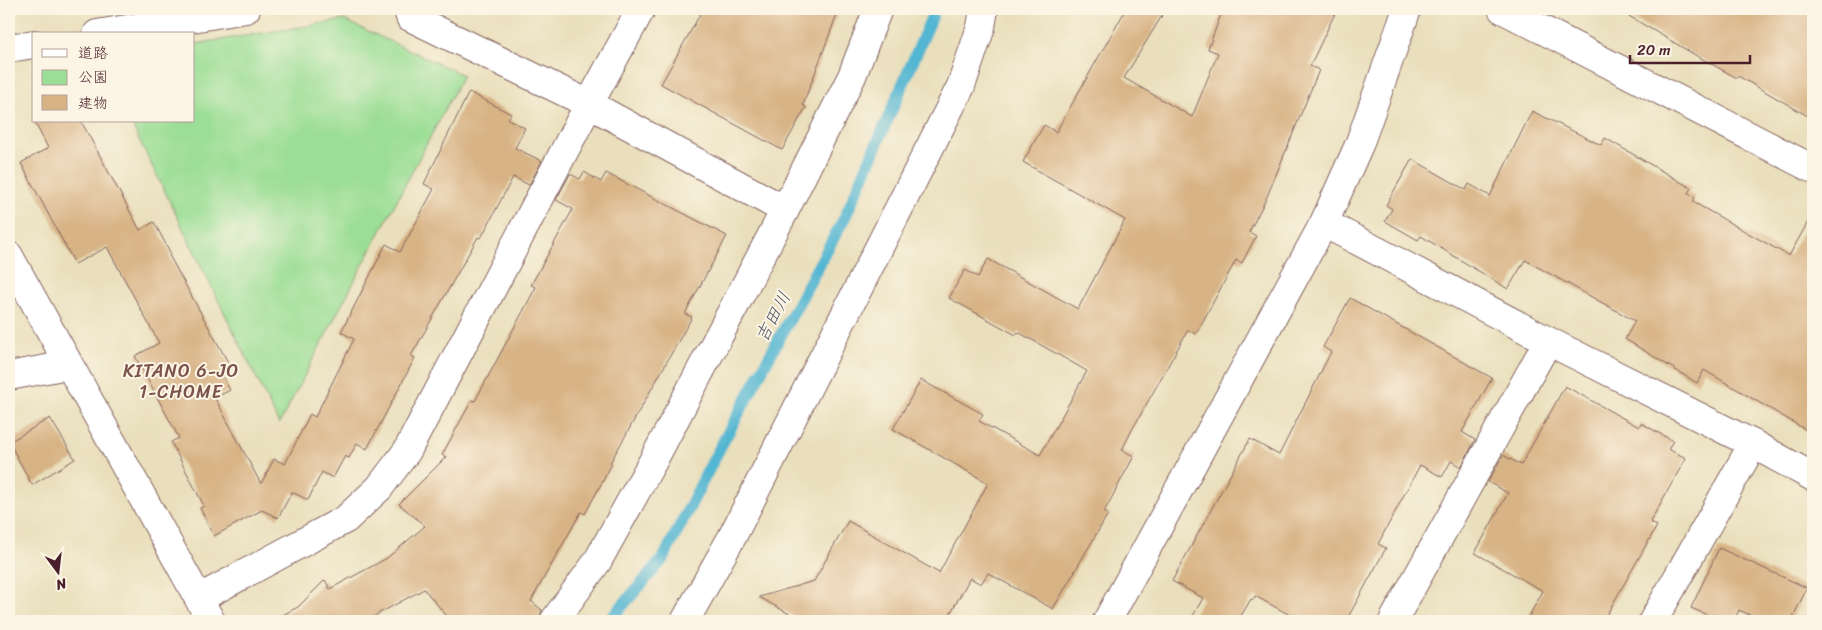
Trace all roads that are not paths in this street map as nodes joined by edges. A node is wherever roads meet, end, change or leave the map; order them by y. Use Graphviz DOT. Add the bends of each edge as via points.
graph roads {
  1 [pos="246,9"];
  2 [pos="408,9"];
  3 [pos="641,9"];
  4 [pos="878,9"];
  5 [pos="984,9"];
  6 [pos="1408,9"];
  7 [pos="1502,9"];
  8 [pos="109,32"];
  9 [pos="32,44"];
  10 [pos="9,48"];
  11 [pos="589,104"];
  12 [pos="1813,169"];
  13 [pos="785,210"];
  14 [pos="1324,223"];
  15 [pos="9,256"];
  16 [pos="1548,341"];
  17 [pos="68,365"];
  18 [pos="9,376"];
  19 [pos="1753,444"];
  20 [pos="1813,477"];
  21 [pos="206,610"];
  22 [pos="554,621"];
  23 [pos="685,621"];
  24 [pos="1107,621"];
  25 [pos="1393,621"];
  26 [pos="1653,621"];
  1 -- 8 [label="street"];
  2 -- 11 [label="street" via="410,17"];
  3 -- 11 [label="street"];
  4 -- 13 [label="street" via="852,76"];
  5 -- 23 [label="street" via="981,28 961,86 732,537"];
  6 -- 14 [label="street" via="1359,145"];
  7 -- 12 [label="street"];
  9 -- 10 [label="street"];
  11 -- 13 [label="street"];
  11 -- 21 [label="street" via="407,451 379,488 346,519"];
  13 -- 22 [label="street" via="597,562"];
  14 -- 16 [label="street"];
  14 -- 24 [label="street"];
  15 -- 17 [label="street"];
  16 -- 19 [label="street"];
  16 -- 25 [label="street"];
  17 -- 18 [label="street"];
  17 -- 21 [label="street"];
  19 -- 20 [label="street"];
  19 -- 26 [label="street"];
}
